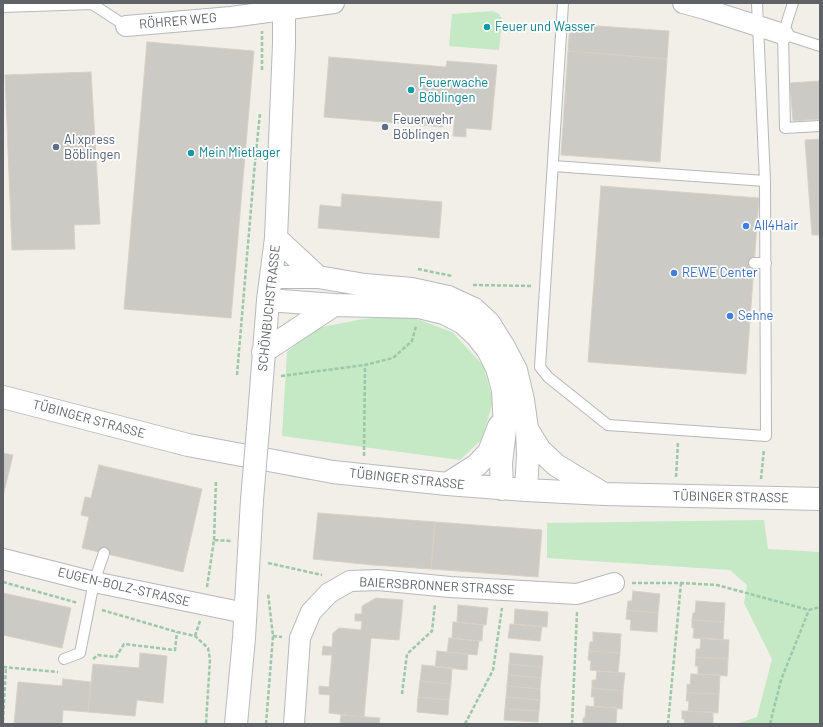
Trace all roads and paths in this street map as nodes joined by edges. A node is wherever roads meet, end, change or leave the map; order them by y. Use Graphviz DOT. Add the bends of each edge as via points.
graph roads {
  1 [pos="334,3"];
  2 [pos="563,3"];
  3 [pos="683,3"];
  4 [pos="757,3"];
  5 [pos="793,3"];
  6 [pos="3,7"];
  7 [pos="284,7"];
  8 [pos="263,13"];
  9 [pos="126,26"];
  10 [pos="758,26"];
  11 [pos="783,34"];
  12 [pos="820,46"];
  13 [pos="262,72"];
  14 [pos="260,110"];
  15 [pos="820,126"];
  16 [pos="553,166"];
  17 [pos="765,181"];
  18 [pos="276,238"];
  19 [pos="754,263"];
  20 [pos="766,263"];
  21 [pos="415,268"];
  22 [pos="423,269"];
  23 [pos="271,277"];
  24 [pos="318,277"];
  25 [pos="472,285"];
  26 [pos="546,287"];
  27 [pos="268,300"];
  28 [pos="334,305"];
  29 [pos="417,324"];
  30 [pos="264,352"];
  31 [pos="365,365"];
  32 [pos="237,375"];
  33 [pos="262,379"];
  34 [pos="3,397"];
  35 [pos="504,414"];
  36 [pos="527,429"];
  37 [pos="678,430"];
  38 [pos="766,436"];
  39 [pos="362,475"];
  40 [pos="216,480"];
  41 [pos="447,484"];
  42 [pos="502,488"];
  43 [pos="526,490"];
  44 [pos="604,494"];
  45 [pos="675,496"];
  46 [pos="760,498"];
  47 [pos="820,499"];
  48 [pos="214,540"];
  49 [pos="104,553"];
  50 [pos="3,559"];
  51 [pos="248,559"];
  52 [pos="3,582"];
  53 [pos="94,582"];
  54 [pos="350,582"];
  55 [pos="614,583"];
  56 [pos="681,583"];
  57 [pos="437,586"];
  58 [pos="504,590"];
  59 [pos="267,591"];
  60 [pos="578,594"];
  61 [pos="204,605"];
  62 [pos="89,606"];
  63 [pos="820,608"];
  64 [pos="809,610"];
  65 [pos="245,613"];
  66 [pos="177,632"];
  67 [pos="195,636"];
  68 [pos="64,659"];
  69 [pos="89,664"];
  70 [pos="4,667"];
  71 [pos="65,673"];
  72 [pos="402,694"];
  73 [pos="3,721"];
  74 [pos="206,724"];
  75 [pos="236,724"];
  76 [pos="266,724"];
  77 [pos="294,724"];
  78 [pos="465,724"];
  79 [pos="572,724"];
  80 [pos="668,724"];
  81 [pos="770,724"];
  1 -- 7 [label="street, RÖHRER WEG"];
  2 -- 16 [label="lane"];
  3 -- 10 [label="street"];
  4 -- 10 [label="lane"];
  5 -- 11 [label="lane"];
  6 -- 9 [label="lane, RÖHRER WEG" via="92,4"];
  7 -- 8 [label="street, RÖHRER WEG"];
  7 -- 18 [label="main road, SCHÖNBUCHSTRASSE"];
  8 -- 9 [label="street, RÖHRER WEG"];
  8 -- 13 [label="path"];
  10 -- 11 [label="street"];
  10 -- 17 [label="lane"];
  11 -- 12 [label="lane"];
  11 -- 15 [label="lane" via="785,128"];
  14 -- 32 [label="path"];
  16 -- 17 [label="lane"];
  16 -- 26 [label="lane"];
  17 -- 20 [label="lane"];
  18 -- 23 [label="main road, SCHÖNBUCHSTRASSE"];
  18 -- 24 [label="main road"];
  19 -- 20 [label="lane"];
  20 -- 38 [label="lane"];
  21 -- 22 [label="path"];
  23 -- 24 [label="main road"];
  23 -- 27 [label="main road, SCHÖNBUCHSTRASSE"];
  24 -- 36 [label="main road" via="412,289 448,297 474,309 489,323 516,370"];
  25 -- 26 [label="path"];
  26 -- 37 [label="lane" via="540,367 548,377 608,425"];
  27 -- 28 [label="main road"];
  27 -- 30 [label="main road, SCHÖNBUCHSTRASSE"];
  28 -- 30 [label="main road"];
  28 -- 35 [label="main road" via="419,307 444,313 463,323 488,350 497,368 503,390"];
  29 -- 31 [label="path" via="412,341 393,358"];
  30 -- 33 [label="main road, SCHÖNBUCHSTRASSE"];
  31 -- 33 [label="path"];
  31 -- 39 [label="path" via="365,449"];
  33 -- 51 [label="main road, SCHÖNBUCHSTRASSE, bridge"];
  34 -- 39 [label="main road, TÜBINGER STRASSE" via="188,445 286,464"];
  35 -- 41 [label="main road" via="488,452 477,466"];
  35 -- 42 [label="main road"];
  36 -- 43 [label="main road"];
  36 -- 44 [label="main road" via="540,450 556,465"];
  37 -- 38 [label="lane"];
  37 -- 45 [label="path"];
  38 -- 46 [label="path"];
  39 -- 41 [label="main road, TÜBINGER STRASSE"];
  40 -- 48 [label="path"];
  41 -- 42 [label="main road, TÜBINGER STRASSE"];
  42 -- 43 [label="main road, TÜBINGER STRASSE"];
  43 -- 44 [label="main road, TÜBINGER STRASSE"];
  44 -- 45 [label="main road, TÜBINGER STRASSE"];
  45 -- 46 [label="main road, TÜBINGER STRASSE"];
  46 -- 47 [label="main road, TÜBINGER STRASSE"];
  48 -- 51 [label="path" via="233,542"];
  48 -- 61 [label="path"];
  49 -- 53 [label="lane"];
  50 -- 53 [label="street, EUGEN-BOLZ-STRASSE"];
  51 -- 54 [label="path"];
  51 -- 65 [label="main road, SCHÖNBUCHSTRASSE"];
  52 -- 62 [label="path"];
  53 -- 61 [label="street, EUGEN-BOLZ-STRASSE"];
  53 -- 62 [label="lane"];
  54 -- 57 [label="street, BAIERSBRONNER STRASSE" via="378,580"];
  54 -- 77 [label="street, BAIERSBRONNER STRASSE" via="329,593 311,612 300,638"];
  55 -- 56 [label="path"];
  55 -- 60 [label="street, BAIERSBRONNER STRASSE"];
  56 -- 64 [label="path" via="717,585"];
  56 -- 80 [label="path"];
  57 -- 58 [label="street, BAIERSBRONNER STRASSE"];
  57 -- 72 [label="path" via="432,632 407,654"];
  58 -- 60 [label="street, BAIERSBRONNER STRASSE"];
  58 -- 78 [label="path" via="493,670"];
  59 -- 76 [label="path" via="273,636"];
  60 -- 79 [label="path"];
  61 -- 65 [label="street, EUGEN-BOLZ-STRASSE"];
  61 -- 67 [label="path"];
  62 -- 66 [label="path"];
  62 -- 68 [label="lane" via="80,653"];
  63 -- 64 [label="path"];
  64 -- 81 [label="path" via="781,680"];
  65 -- 75 [label="main road, SCHÖNBUCHSTRASSE"];
  66 -- 67 [label="path"];
  66 -- 69 [label="path" via="175,650 124,644 116,657 98,655"];
  67 -- 74 [label="path" via="208,648 210,659"];
  70 -- 71 [label="path"];
  70 -- 73 [label="path"];
}
